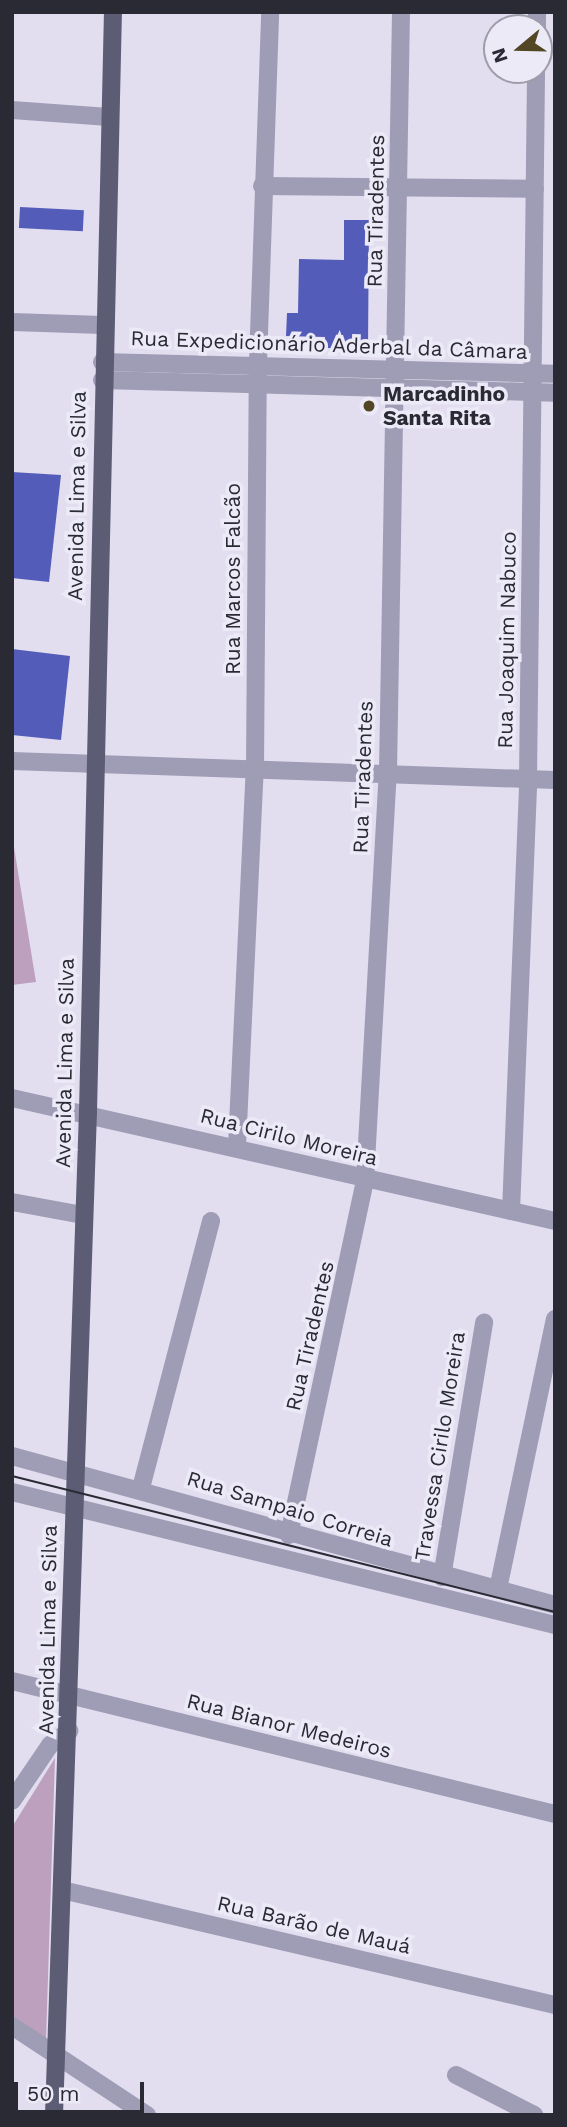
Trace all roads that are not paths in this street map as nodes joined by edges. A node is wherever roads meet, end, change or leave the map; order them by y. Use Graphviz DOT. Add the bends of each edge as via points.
graph roads {
  1 [pos="114,12"];
  2 [pos="270,12"];
  3 [pos="401,12"];
  4 [pos="536,84"];
  5 [pos="12,110"];
  6 [pos="109,117"];
  7 [pos="262,186"];
  8 [pos="398,188"];
  9 [pos="535,189"];
  10 [pos="12,322"];
  11 [pos="102,325"];
  12 [pos="103,362"];
  13 [pos="258,362"];
  14 [pos="397,366"];
  15 [pos="555,374"];
  16 [pos="102,380"];
  17 [pos="533,384"];
  18 [pos="258,386"];
  19 [pos="396,390"];
  20 [pos="555,393"];
  21 [pos="12,761"];
  22 [pos="94,763"];
  23 [pos="255,771"];
  24 [pos="387,772"];
  25 [pos="528,780"];
  26 [pos="555,780"];
  27 [pos="12,1098"];
  28 [pos="88,1112"];
  29 [pos="237,1146"];
  30 [pos="365,1180"];
  31 [pos="12,1202"];
  32 [pos="511,1211"];
  33 [pos="83,1214"];
  34 [pos="555,1221"];
  35 [pos="211,1222"];
  36 [pos="555,1319"];
  37 [pos="484,1322"];
  38 [pos="12,1456"];
  39 [pos="73,1471"];
  40 [pos="141,1488"];
  41 [pos="12,1492"];
  42 [pos="74,1508"];
  43 [pos="289,1535"];
  44 [pos="442,1577"];
  45 [pos="498,1589"];
  46 [pos="555,1605"];
  47 [pos="555,1625"];
  48 [pos="12,1681"];
  49 [pos="71,1696"];
  50 [pos="69,1731"];
  51 [pos="12,1801"];
  52 [pos="555,1814"];
  53 [pos="62,1889"];
  54 [pos="555,2005"];
  55 [pos="12,2025"];
  56 [pos="55,2054"];
  57 [pos="456,2075"];
  58 [pos="54,2115"];
  59 [pos="147,2115"];
  60 [pos="534,2115"];
  1 -- 6 [label="main road, Avenida Lima e Silva"];
  2 -- 7 [label="street, Rua Marcos Falcão"];
  3 -- 8 [label="street, Rua Tiradentes"];
  4 -- 9 [label="street, Rua Joaquim Nabuco"];
  5 -- 6 [label="street"];
  6 -- 11 [label="main road, Avenida Lima e Silva"];
  7 -- 8 [label="street"];
  7 -- 13 [label="street, Rua Marcos Falcão"];
  8 -- 9 [label="street"];
  8 -- 14 [label="street, Rua Tiradentes"];
  9 -- 17 [label="street, Rua Joaquim Nabuco"];
  10 -- 11 [label="street"];
  11 -- 12 [label="main road, Avenida Lima e Silva"];
  12 -- 13 [label="street, Rua Expedicionário Aderbal da Câmara"];
  12 -- 16 [label="main road, Avenida Lima e Silva"];
  13 -- 14 [label="street, Rua Expedicionário Aderbal da Câmara"];
  13 -- 18 [label="street, Rua Marcos Falcão"];
  14 -- 17 [label="street, Rua Expedicionário Aderbal da Câmara"];
  14 -- 19 [label="street, Rua Tiradentes"];
  15 -- 17 [label="street, Rua Expedicionário Aderbal da Câmara"];
  16 -- 18 [label="street, Rua Expedicionário Aderbal da Câmara"];
  16 -- 22 [label="main road, Avenida Lima e Silva"];
  17 -- 19 [label="street, Rua Expedicionário Aderbal da Câmara"];
  17 -- 20 [label="street, Rua Expedicionário Aderbal da Câmara"];
  17 -- 25 [label="street, Rua Joaquim Nabuco"];
  18 -- 19 [label="street, Rua Expedicionário Aderbal da Câmara"];
  18 -- 23 [label="street, Rua Marcos Falcão"];
  19 -- 24 [label="street, Rua Tiradentes"];
  21 -- 22 [label="street"];
  22 -- 23 [label="street"];
  22 -- 28 [label="main road, Avenida Lima e Silva"];
  23 -- 24 [label="street"];
  23 -- 29 [label="street, Rua Marcos Falcão"];
  24 -- 25 [label="street"];
  24 -- 30 [label="street, Rua Tiradentes"];
  25 -- 26 [label="street"];
  25 -- 32 [label="street, Rua Joaquim Nabuco"];
  27 -- 28 [label="street, Rua Cirilo Moreira"];
  28 -- 29 [label="street, Rua Cirilo Moreira"];
  28 -- 33 [label="main road, Avenida Lima e Silva"];
  29 -- 30 [label="street, Rua Cirilo Moreira"];
  30 -- 32 [label="street, Rua Cirilo Moreira"];
  30 -- 43 [label="street, Rua Tiradentes"];
  31 -- 33 [label="street"];
  32 -- 34 [label="street, Rua Cirilo Moreira"];
  33 -- 39 [label="main road, Avenida Lima e Silva"];
  35 -- 40 [label="street"];
  36 -- 45 [label="street"];
  37 -- 44 [label="street, Travessa Cirilo Moreira"];
  38 -- 39 [label="street, Rua Sampaio Correia"];
  39 -- 40 [label="street, Rua Sampaio Correia"];
  39 -- 42 [label="main road, Avenida Lima e Silva"];
  40 -- 43 [label="street, Rua Sampaio Correia"];
  41 -- 42 [label="street, Rua Sampaio Correia"];
  42 -- 47 [label="street, Rua Sampaio Correia"];
  42 -- 49 [label="main road, Avenida Lima e Silva"];
  43 -- 44 [label="street, Rua Sampaio Correia"];
  44 -- 45 [label="street, Rua Sampaio Correia"];
  45 -- 46 [label="street, Rua Sampaio Correia"];
  48 -- 49 [label="street, Rua Bianor Medeiros"];
  49 -- 50 [label="main road, Avenida Lima e Silva"];
  49 -- 52 [label="street, Rua Bianor Medeiros"];
  50 -- 51 [label="street" via="50,1745"];
  50 -- 53 [label="main road, Avenida Lima e Silva"];
  53 -- 54 [label="street, Rua Barão de Mauá"];
  53 -- 56 [label="main road, Avenida Lima e Silva"];
  55 -- 56 [label="street"];
  56 -- 58 [label="main road, Avenida Lima e Silva"];
  56 -- 59 [label="street"];
  57 -- 60 [label="street"];
}
